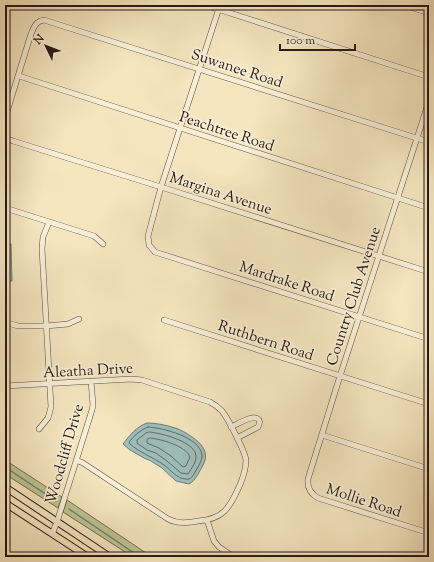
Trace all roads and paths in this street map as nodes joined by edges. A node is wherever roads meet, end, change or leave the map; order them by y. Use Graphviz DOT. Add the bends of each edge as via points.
graph roads {
  1 [pos="205,5"];
  2 [pos="404,5"];
  3 [pos="219,7"];
  4 [pos="429,13"];
  5 [pos="199,69"];
  6 [pos="18,76"];
  7 [pos="429,76"];
  8 [pos="429,101"];
  9 [pos="5,118"];
  10 [pos="180,128"];
  11 [pos="5,137"];
  12 [pos="417,138"];
  13 [pos="429,142"];
  14 [pos="161,187"];
  15 [pos="398,198"];
  16 [pos="5,208"];
  17 [pos="429,208"];
  18 [pos="49,222"];
  19 [pos="103,244"];
  20 [pos="379,256"];
  21 [pos="429,272"];
  22 [pos="359,316"];
  23 [pos="79,319"];
  24 [pos="164,320"];
  25 [pos="8,322"];
  26 [pos="46,326"];
  27 [pos="429,339"];
  28 [pos="340,376"];
  29 [pos="91,381"];
  30 [pos="51,383"];
  31 [pos="5,386"];
  32 [pos="429,404"];
  33 [pos="231,427"];
  34 [pos="39,429"];
  35 [pos="322,435"];
  36 [pos="237,438"];
  37 [pos="76,460"];
  38 [pos="429,469"];
  39 [pos="5,487"];
  40 [pos="315,496"];
  41 [pos="5,503"];
  42 [pos="207,520"];
  43 [pos="57,522"];
  44 [pos="429,533"];
  45 [pos="52,534"];
  46 [pos="88,557"];
  47 [pos="110,557"];
  48 [pos="234,557"];
  1 -- 3 [label="street"];
  2 -- 4 [label="street"];
  3 -- 5 [label="street"];
  3 -- 7 [label="street"];
  5 -- 6 [label="street, Suwanee Road" via="47,20 35,25"];
  5 -- 10 [label="street"];
  5 -- 12 [label="street, Suwanee Road"];
  6 -- 9 [label="street"];
  6 -- 10 [label="street, Peachtree Road"];
  8 -- 12 [label="street, Country Club Avenue"];
  10 -- 14 [label="street"];
  10 -- 15 [label="street, Peachtree Road"];
  11 -- 14 [label="street, Margina Avenue"];
  12 -- 13 [label="street, Suwanee Road"];
  12 -- 15 [label="street, Country Club Avenue"];
  14 -- 20 [label="street, Margina Avenue"];
  14 -- 22 [label="street, Mardrake Road" via="148,236 149,245 155,252"];
  15 -- 17 [label="street, Peachtree Road"];
  15 -- 20 [label="street, Country Club Avenue"];
  16 -- 18 [label="street"];
  18 -- 19 [label="street" via="94,236"];
  18 -- 26 [label="street" via="42,242"];
  20 -- 21 [label="street, Margina Avenue"];
  20 -- 22 [label="street, Country Club Avenue"];
  22 -- 27 [label="street, Mardrake Road"];
  22 -- 28 [label="street, Country Club Avenue"];
  23 -- 26 [label="street" via="68,324"];
  24 -- 28 [label="street, Ruthbern Road"];
  25 -- 26 [label="street" via="18,326"];
  26 -- 30 [label="street"];
  28 -- 32 [label="street, Ruthbern Road"];
  28 -- 35 [label="street, Country Club Avenue"];
  29 -- 30 [label="street, Aleatha Drive"];
  29 -- 33 [label="street, Aleatha Drive" via="142,380 179,391 214,404"];
  29 -- 37 [label="street, Woodcliff Drive" via="93,405"];
  30 -- 31 [label="street, Aleatha Drive"];
  30 -- 34 [label="street" via="50,414"];
  33 -- 36 [label="street, Aleatha Drive"];
  33 -- 36 [label="street" via="253,417 259,420 258,427"];
  35 -- 38 [label="street"];
  35 -- 40 [label="street, Country Club Avenue" via="308,479 308,488"];
  36 -- 42 [label="street, Aleatha Drive" via="246,459 245,472 228,508 219,516"];
  37 -- 42 [label="street, Aleatha Drive" via="172,521 186,523"];
  37 -- 43 [label="street, Woodcliff Drive"];
  39 -- 43 [label="main road"];
  40 -- 44 [label="street, Mollie Road"];
  41 -- 45 [label="main road"];
  42 -- 48 [label="street" via="214,541"];
  43 -- 45 [label="street, Woodcliff Drive"];
  43 -- 47 [label="main road"];
  45 -- 46 [label="main road"];
}
